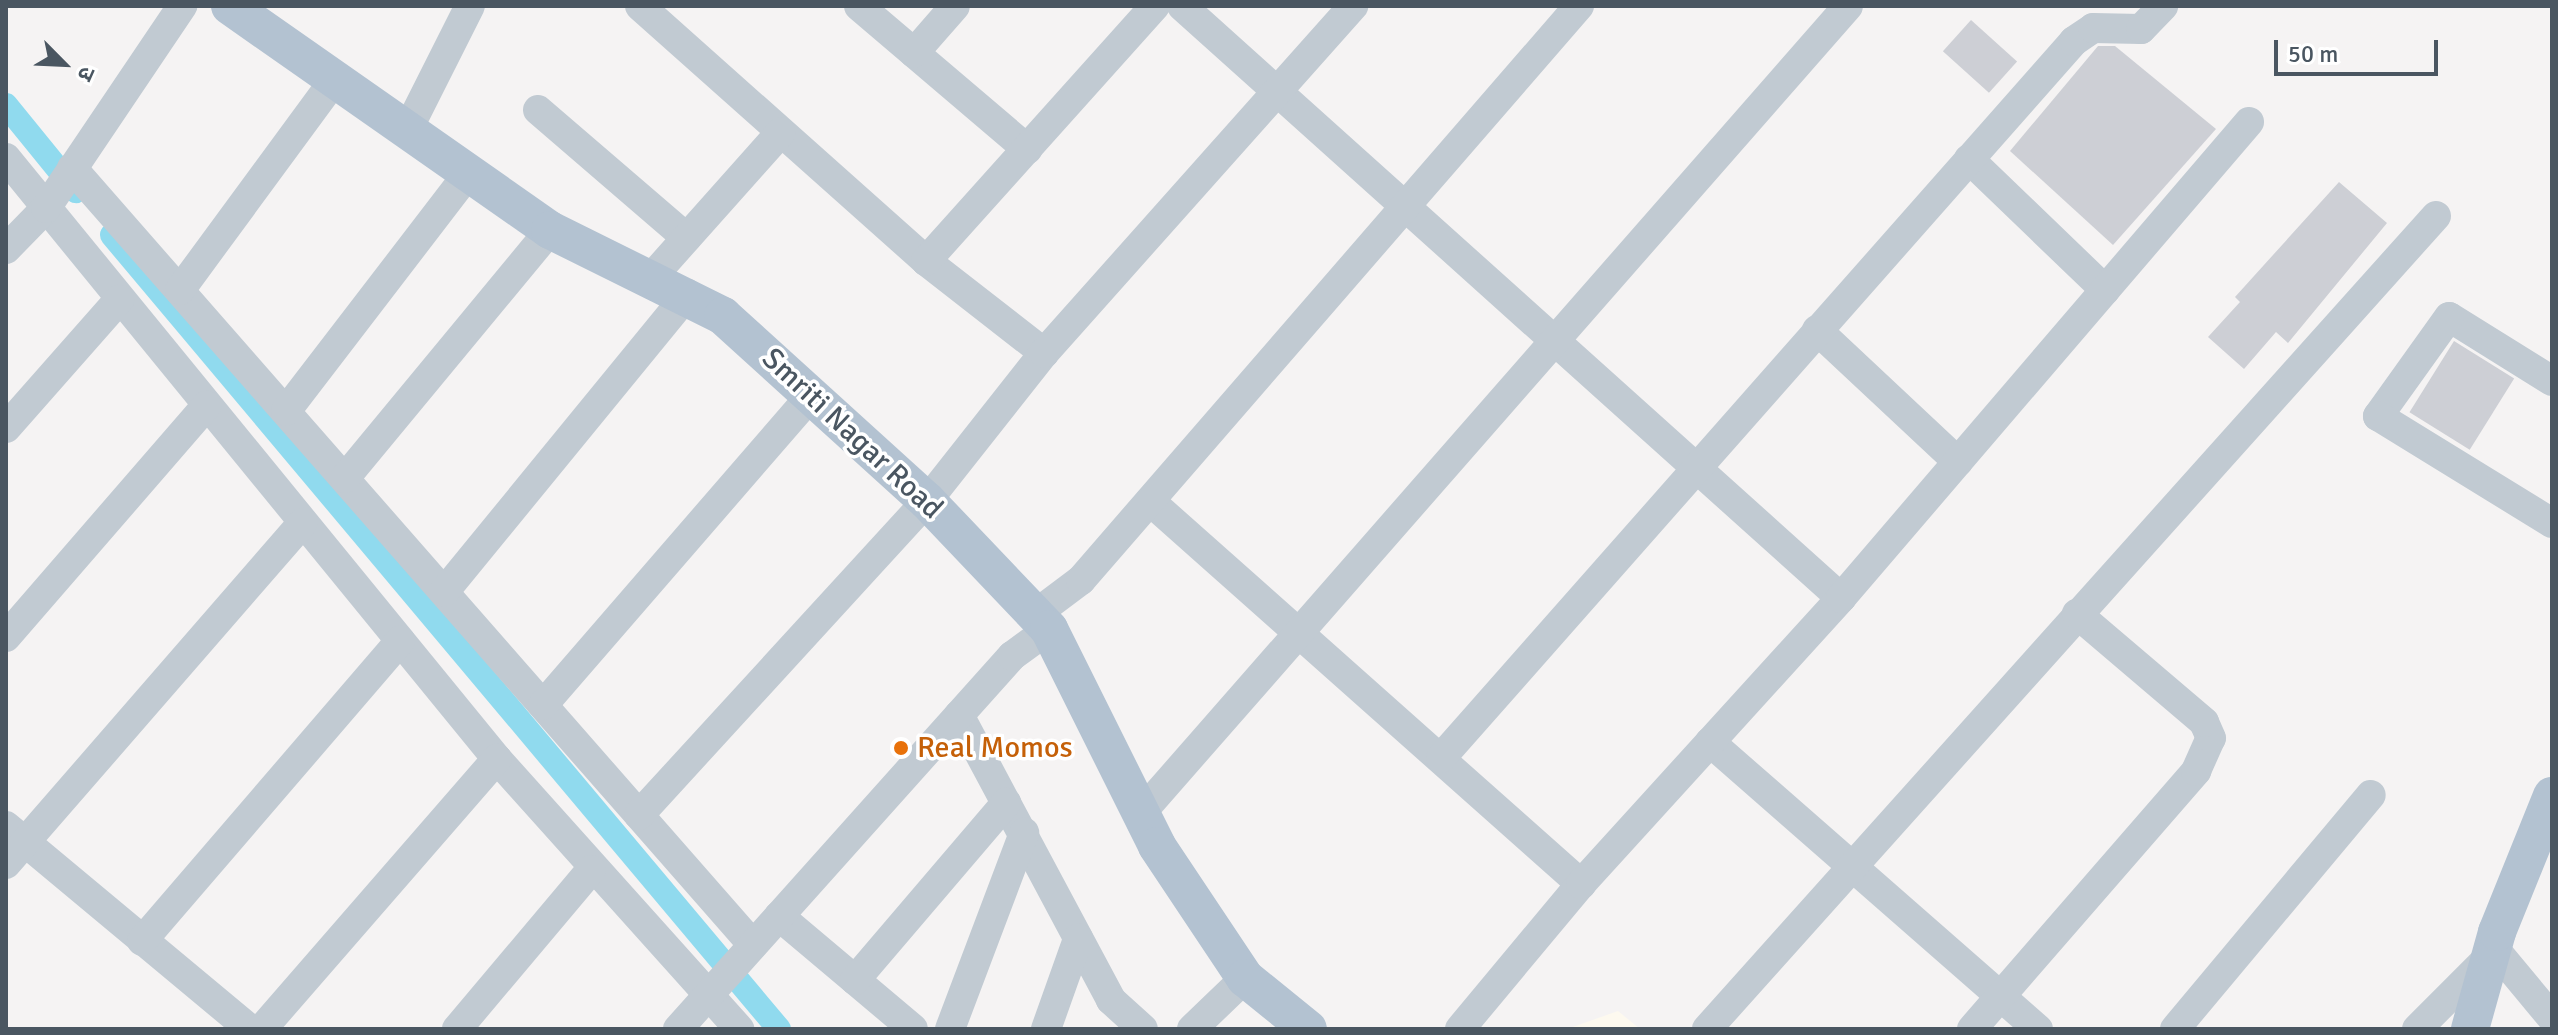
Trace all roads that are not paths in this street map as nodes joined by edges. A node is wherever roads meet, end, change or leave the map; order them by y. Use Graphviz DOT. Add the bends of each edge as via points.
graph roads {
  1 [pos="182,6"];
  2 [pos="230,6"];
  3 [pos="470,6"];
  4 [pos="640,6"];
  5 [pos="859,6"];
  6 [pos="955,6"];
  7 [pos="1155,6"];
  8 [pos="1182,6"];
  9 [pos="1353,6"];
  10 [pos="1579,6"];
  11 [pos="1848,6"];
  12 [pos="2163,6"];
  13 [pos="914,53"];
  14 [pos="336,78"];
  15 [pos="1279,91"];
  16 [pos="538,110"];
  17 [pos="2249,122"];
  18 [pos="407,131"];
  19 [pos="781,132"];
  20 [pos="1027,149"];
  21 [pos="6,158"];
  22 [pos="1969,159"];
  23 [pos="72,168"];
  24 [pos="466,176"];
  25 [pos="46,208"];
  26 [pos="1405,210"];
  27 [pos="2436,216"];
  28 [pos="550,230"];
  29 [pos="687,238"];
  30 [pos="6,249"];
  31 [pos="926,261"];
  32 [pos="651,278"];
  33 [pos="180,290"];
  34 [pos="2105,290"];
  35 [pos="688,294"];
  36 [pos="119,300"];
  37 [pos="1817,330"];
  38 [pos="1551,340"];
  39 [pos="1044,353"];
  40 [pos="2552,381"];
  41 [pos="812,395"];
  42 [pos="206,406"];
  43 [pos="286,411"];
  44 [pos="6,428"];
  45 [pos="1958,462"];
  46 [pos="1696,469"];
  47 [pos="345,478"];
  48 [pos="927,501"];
  49 [pos="1150,501"];
  50 [pos="302,523"];
  51 [pos="2552,523"];
  52 [pos="444,592"];
  53 [pos="1841,598"];
  54 [pos="2077,614"];
  55 [pos="1043,621"];
  56 [pos="1298,631"];
  57 [pos="6,637"];
  58 [pos="400,641"];
  59 [pos="543,705"];
  60 [pos="959,715"];
  61 [pos="1710,742"];
  62 [pos="1441,758"];
  63 [pos="497,759"];
  64 [pos="2371,795"];
  65 [pos="2552,796"];
  66 [pos="1006,803"];
  67 [pos="1140,814"];
  68 [pos="639,815"];
  69 [pos="1024,833"];
  70 [pos="12,844"];
  71 [pos="1853,867"];
  72 [pos="591,870"];
  73 [pos="1581,884"];
  74 [pos="779,916"];
  75 [pos="1078,939"];
  76 [pos="142,941"];
  77 [pos="753,945"];
  78 [pos="2492,951"];
  79 [pos="1245,978"];
  80 [pos="855,980"];
  81 [pos="2001,996"];
  82 [pos="707,997"];
  83 [pos="2552,1018"];
  84 [pos="250,1029"];
  85 [pos="262,1029"];
  86 [pos="457,1029"];
  87 [pos="678,1029"];
  88 [pos="739,1029"];
  89 [pos="913,1029"];
  90 [pos="950,1029"];
  91 [pos="1046,1029"];
  92 [pos="1143,1029"];
  93 [pos="1192,1029"];
  94 [pos="1308,1029"];
  95 [pos="1460,1029"];
  96 [pos="1707,1029"];
  97 [pos="1972,1029"];
  98 [pos="2038,1029"];
  99 [pos="2175,1029"];
  100 [pos="2417,1029"];
  101 [pos="2470,1029"];
  1 -- 23 [label="street"];
  2 -- 14 [label="main road, Smriti Nagar Road"];
  3 -- 18 [label="street"];
  4 -- 19 [label="street"];
  5 -- 13 [label="street"];
  6 -- 13 [label="street"];
  7 -- 20 [label="street"];
  8 -- 15 [label="street"];
  9 -- 15 [label="street"];
  10 -- 26 [label="street"];
  11 -- 38 [label="street"];
  12 -- 22 [label="street" via="2141,29 2093,28 2074,41"];
  13 -- 20 [label="street"];
  14 -- 18 [label="main road, Smriti Nagar Road"];
  14 -- 33 [label="street"];
  15 -- 26 [label="street"];
  15 -- 39 [label="street"];
  16 -- 29 [label="street"];
  17 -- 34 [label="street"];
  18 -- 24 [label="main road, Smriti Nagar Road"];
  19 -- 29 [label="street"];
  19 -- 31 [label="street"];
  20 -- 31 [label="street"];
  21 -- 25 [label="street"];
  22 -- 34 [label="street"];
  22 -- 37 [label="street"];
  23 -- 25 [label="street"];
  23 -- 33 [label="street"];
  24 -- 28 [label="main road, Smriti Nagar Road"];
  24 -- 43 [label="street"];
  25 -- 30 [label="street"];
  25 -- 36 [label="street"];
  26 -- 38 [label="street"];
  26 -- 49 [label="street"];
  27 -- 54 [label="street"];
  28 -- 32 [label="main road, Smriti Nagar Road"];
  28 -- 47 [label="street"];
  29 -- 32 [label="street"];
  31 -- 39 [label="street"];
  32 -- 35 [label="main road, Smriti Nagar Road"];
  33 -- 43 [label="street"];
  34 -- 45 [label="street"];
  35 -- 41 [label="main road, Smriti Nagar Road" via="723,316"];
  35 -- 52 [label="street"];
  36 -- 42 [label="street"];
  36 -- 44 [label="street"];
  37 -- 45 [label="street"];
  37 -- 46 [label="street"];
  38 -- 46 [label="street"];
  38 -- 56 [label="street"];
  39 -- 48 [label="street"];
  40 -- 51 [label="street" via="2449,317 2378,416"];
  41 -- 48 [label="main road, Smriti Nagar Road"];
  41 -- 59 [label="street"];
  42 -- 50 [label="street"];
  42 -- 57 [label="street"];
  43 -- 47 [label="street"];
  45 -- 53 [label="street"];
  46 -- 53 [label="street"];
  46 -- 62 [label="street"];
  47 -- 52 [label="street"];
  48 -- 55 [label="main road, Smriti Nagar Road"];
  48 -- 68 [label="street"];
  49 -- 55 [label="street"];
  49 -- 56 [label="street"];
  50 -- 58 [label="street"];
  50 -- 70 [label="street"];
  52 -- 59 [label="street"];
  53 -- 61 [label="street"];
  54 -- 71 [label="street"];
  54 -- 81 [label="street" via="2204,722 2211,738 2196,771"];
  55 -- 60 [label="street"];
  55 -- 67 [label="main road, Smriti Nagar Road"];
  56 -- 62 [label="street"];
  56 -- 67 [label="street"];
  58 -- 63 [label="street"];
  58 -- 76 [label="street"];
  59 -- 68 [label="street"];
  60 -- 66 [label="street"];
  60 -- 74 [label="street"];
  61 -- 71 [label="street"];
  61 -- 73 [label="street"];
  62 -- 73 [label="street"];
  63 -- 72 [label="street"];
  63 -- 85 [label="street"];
  64 -- 99 [label="street"];
  65 -- 78 [label="main road"];
  66 -- 69 [label="street"];
  66 -- 80 [label="street"];
  67 -- 79 [label="main road, Smriti Nagar Road"];
  68 -- 77 [label="street"];
  69 -- 75 [label="street"];
  69 -- 90 [label="street"];
  70 -- 76 [label="street"];
  71 -- 81 [label="street"];
  71 -- 96 [label="street"];
  72 -- 82 [label="street"];
  72 -- 86 [label="street"];
  73 -- 95 [label="street"];
  74 -- 77 [label="street"];
  74 -- 80 [label="street"];
  75 -- 91 [label="street"];
  75 -- 92 [label="street" via="1111,1000"];
  76 -- 84 [label="street"];
  77 -- 82 [label="street"];
  78 -- 83 [label="street"];
  78 -- 100 [label="street"];
  78 -- 101 [label="main road"];
  79 -- 93 [label="street"];
  79 -- 94 [label="main road, Smriti Nagar Road"];
  80 -- 89 [label="street"];
  81 -- 97 [label="street"];
  81 -- 98 [label="street"];
  82 -- 87 [label="street"];
  82 -- 88 [label="street"];
}
